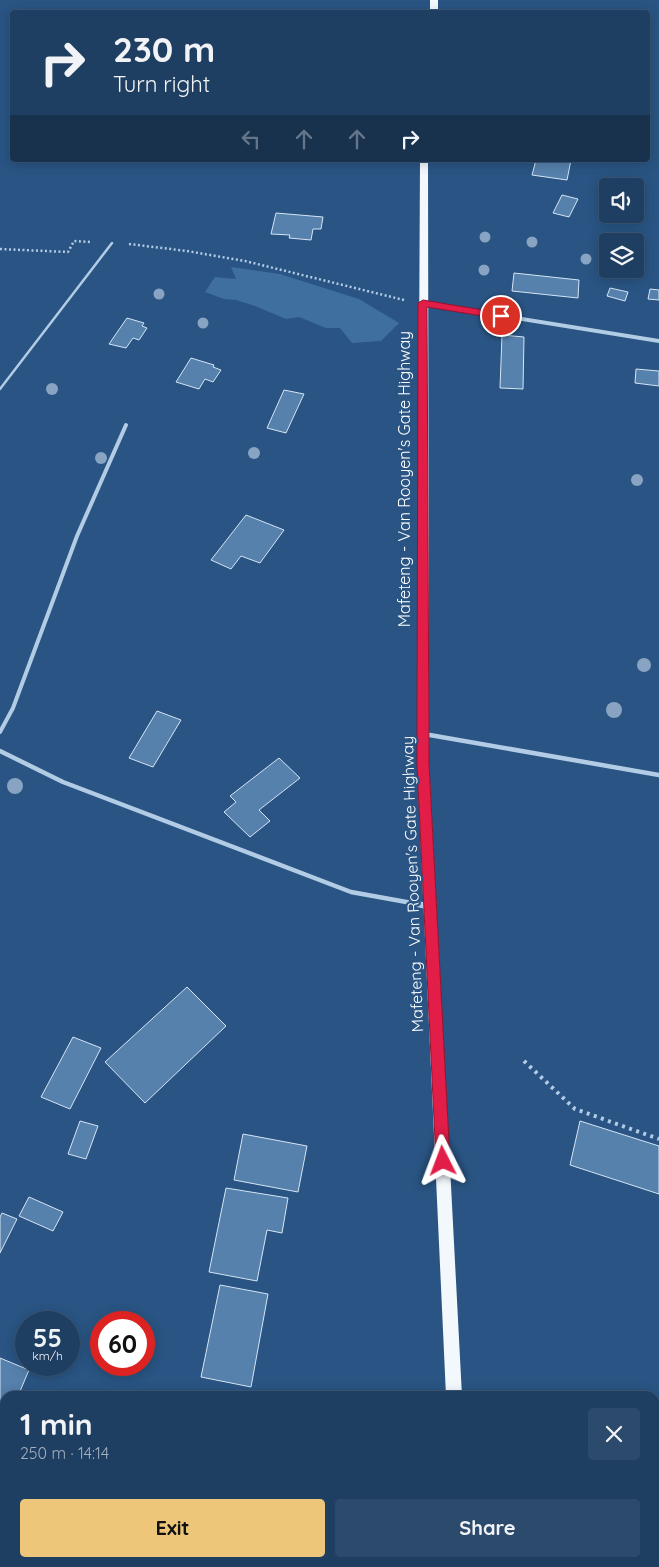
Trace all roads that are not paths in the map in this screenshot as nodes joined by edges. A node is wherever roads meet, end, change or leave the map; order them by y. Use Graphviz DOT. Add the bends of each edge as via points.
graph roads {
  1 [pos="424,162"];
  2 [pos="112,243"];
  3 [pos="423,303"];
  4 [pos="659,341"];
  5 [pos="0,389"];
  6 [pos="126,426"];
  7 [pos="0,732"];
  8 [pos="424,734"];
  9 [pos="0,751"];
  10 [pos="659,775"];
  11 [pos="430,906"];
  12 [pos="454,1391"];
  1 -- 3 [label="main road, Mafeteng - Van Rooyen's Gate Highway"];
  2 -- 5 [label="lane"];
  3 -- 4 [label="street"];
  3 -- 8 [label="main road, Mafeteng - Van Rooyen's Gate Highway"];
  6 -- 7 [label="lane" via="77,536 13,708"];
  8 -- 10 [label="street"];
  8 -- 11 [label="main road, Mafeteng - Van Rooyen's Gate Highway"];
  9 -- 11 [label="street" via="63,782 351,892"];
  11 -- 12 [label="main road, Mafeteng - Van Rooyen's Gate Highway"];
}
